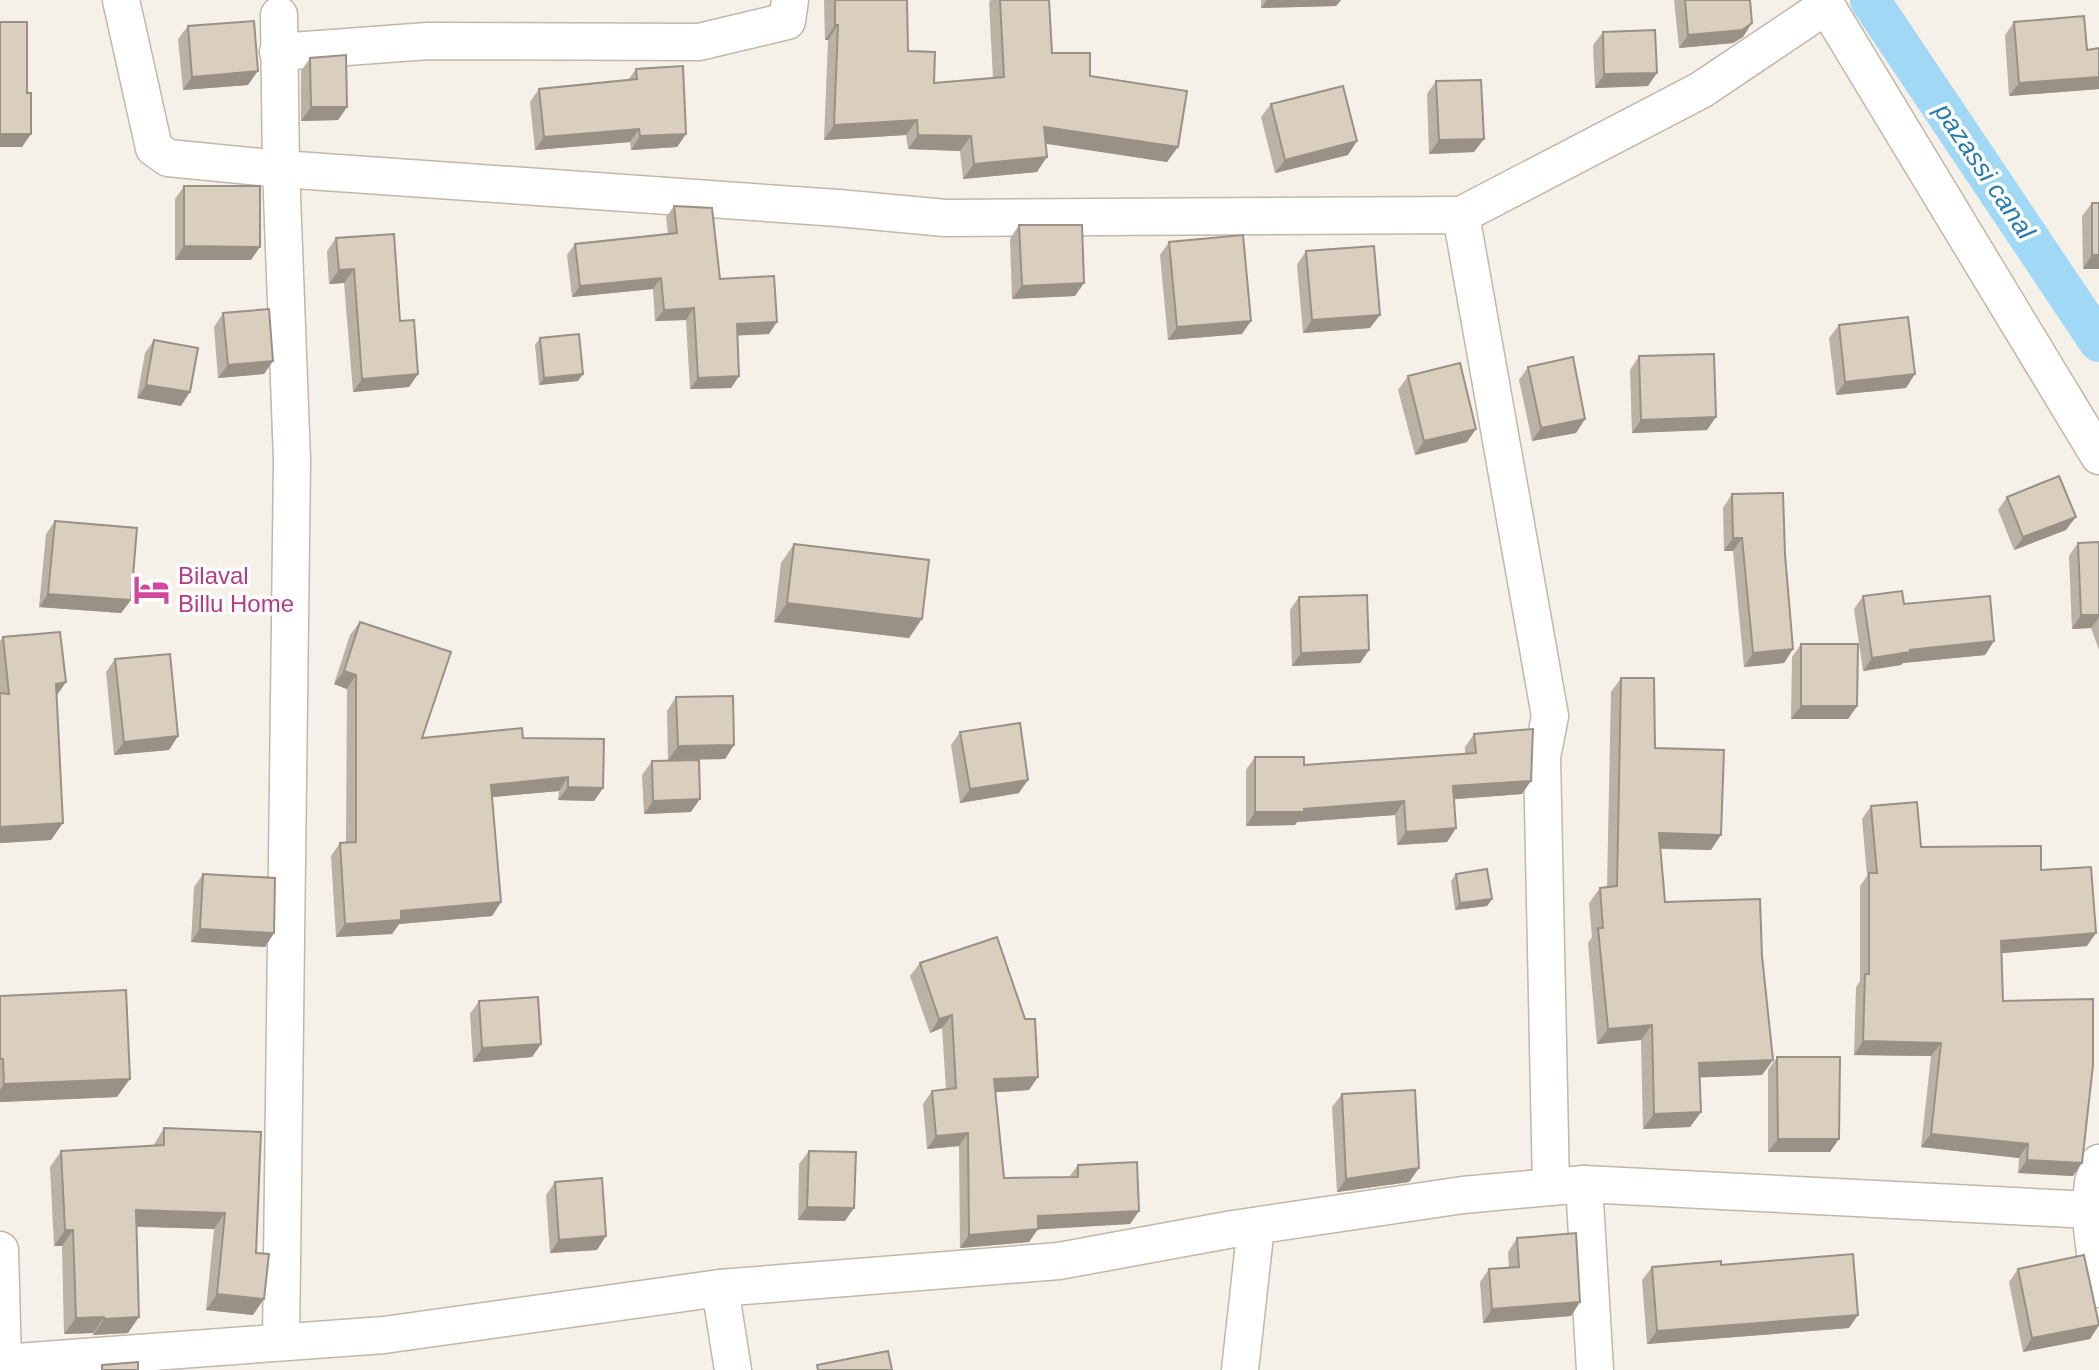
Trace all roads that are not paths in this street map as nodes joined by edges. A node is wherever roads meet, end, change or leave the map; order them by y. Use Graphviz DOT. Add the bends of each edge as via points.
graph roads {
  1 [pos="121,0"];
  2 [pos="790,0"];
  3 [pos="1824,3"];
  4 [pos="279,15"];
  5 [pos="278,52"];
  6 [pos="281,169"];
  7 [pos="1461,215"];
  8 [pos="2099,456"];
  9 [pos="2099,1163"];
  10 [pos="1568,1185"];
  11 [pos="2090,1210"];
  12 [pos="1256,1226"];
  13 [pos="0,1250"];
  14 [pos="720,1288"];
  15 [pos="2099,1289"];
  16 [pos="281,1342"];
  17 [pos="3,1367"];
  18 [pos="733,1370"];
  19 [pos="1240,1370"];
  20 [pos="1595,1370"];
  1 -- 6 [label="street" via="154,148 168,158"];
  2 -- 5 [label="street" via="787,21 699,42 428,41"];
  3 -- 7 [label="street" via="1701,90"];
  3 -- 8 [label="street"];
  4 -- 5 [label="street"];
  5 -- 6 [label="street"];
  6 -- 7 [label="street" via="945,218"];
  6 -- 16 [label="street" via="292,460"];
  7 -- 10 [label="street" via="1550,716 1542,757 1552,1134"];
  9 -- 11 [label="street"];
  10 -- 11 [label="street"];
  10 -- 12 [label="street"];
  10 -- 20 [label="street"];
  11 -- 15 [label="street"];
  12 -- 14 [label="street" via="1059,1261"];
  12 -- 19 [label="street"];
  13 -- 17 [label="street"];
  14 -- 16 [label="street" via="384,1335"];
  14 -- 18 [label="street"];
  16 -- 17 [label="street"];
}
